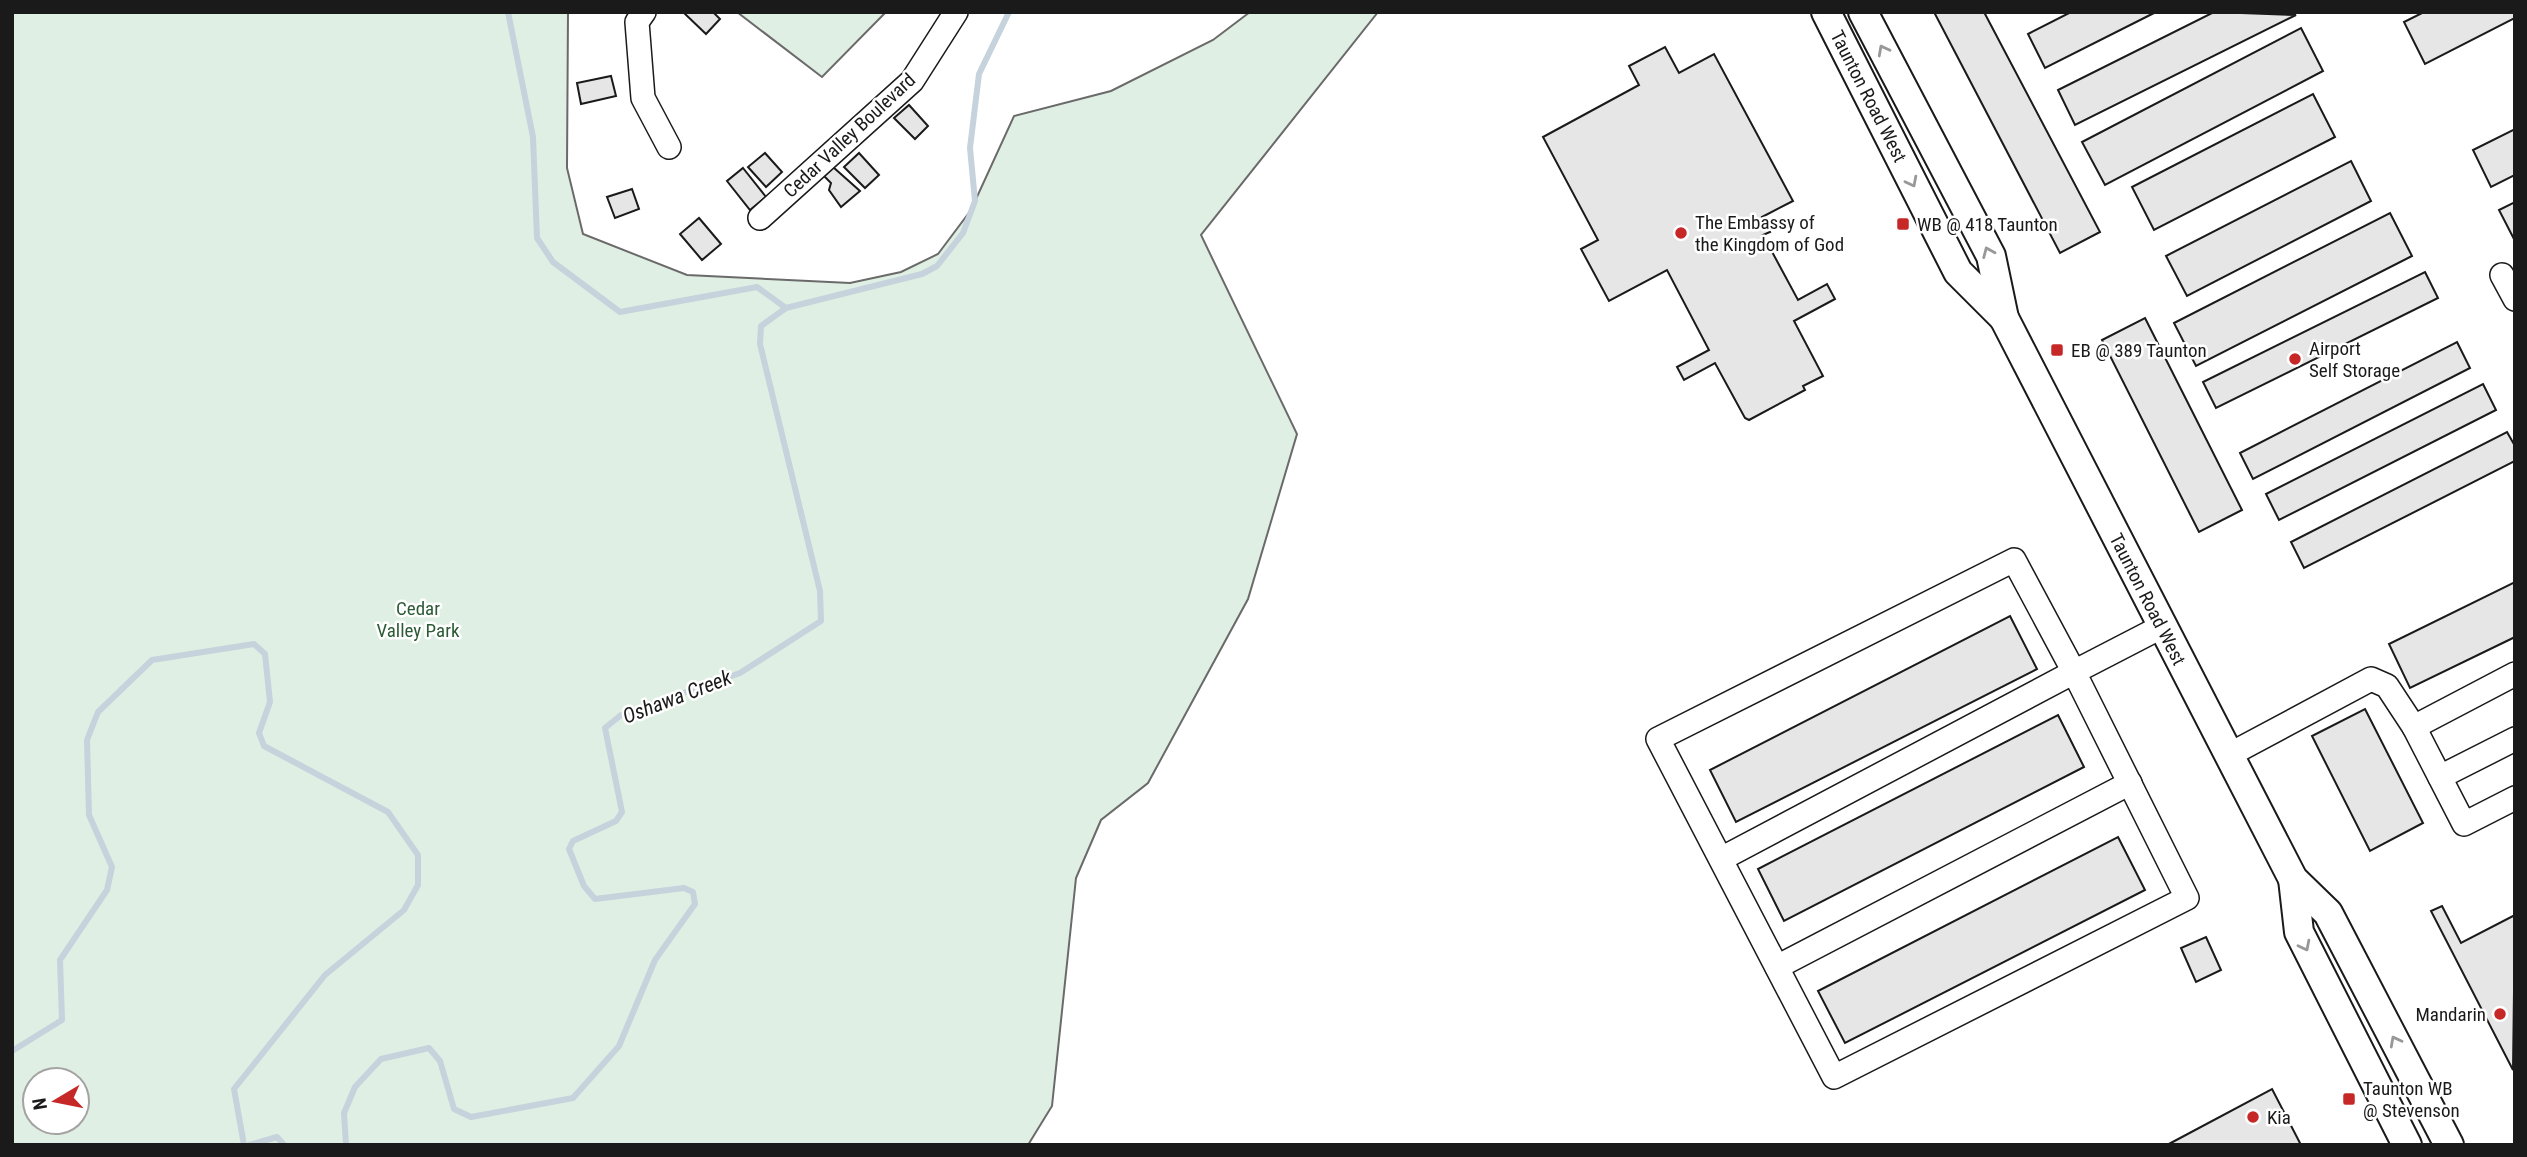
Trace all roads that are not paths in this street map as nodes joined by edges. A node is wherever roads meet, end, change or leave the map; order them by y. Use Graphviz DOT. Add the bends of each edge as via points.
graph roads {
  1 [pos="644,12"];
  2 [pos="956,12"];
  3 [pos="1826,12"];
  4 [pos="1863,12"];
  5 [pos="669,147"];
  6 [pos="760,218"];
  7 [pos="2502,275"];
  8 [pos="2515,299"];
  9 [pos="2004,318"];
  10 [pos="2163,626"];
  11 [pos="2074,672"];
  12 [pos="2515,674"];
  13 [pos="2414,727"];
  14 [pos="2515,739"];
  15 [pos="2229,755"];
  16 [pos="2440,777"];
  17 [pos="2130,783"];
  18 [pos="2515,798"];
  19 [pos="1721,859"];
  20 [pos="2293,879"];
  21 [pos="1777,967"];
  22 [pos="2407,1145"];
  23 [pos="2449,1145"];
  1 -- 5 [label="street" via="637,22 643,98"];
  2 -- 6 [label="street, Cedar Valley Boulevard" via="912,81"];
  3 -- 9 [label="main road, Taunton Road West, one-way" via="1958,272"];
  9 -- 4 [label="main road, Taunton Road West, one-way" via="1991,256"];
  7 -- 8 [label="street"];
  9 -- 10 [label="main road, Taunton Road West"];
  10 -- 11 [label="street"];
  10 -- 15 [label="main road, Taunton Road West"];
  11 -- 17 [label="street"];
  11 -- 19 [label="street"];
  11 -- 19 [label="street" via="2014,560 1658,739"];
  12 -- 13 [label="street"];
  13 -- 15 [label="street" via="2387,685 2371,680"];
  13 -- 16 [label="street"];
  14 -- 16 [label="street"];
  15 -- 20 [label="main road, Taunton Road West"];
  16 -- 18 [label="street" via="2464,824"];
  17 -- 21 [label="street"];
  17 -- 21 [label="street" via="2187,898 1834,1077"];
  19 -- 21 [label="street"];
  20 -- 22 [label="main road, Taunton Road West, one-way" via="2299,932"];
  23 -- 20 [label="main road, Taunton Road West, one-way" via="2328,914"];
}
